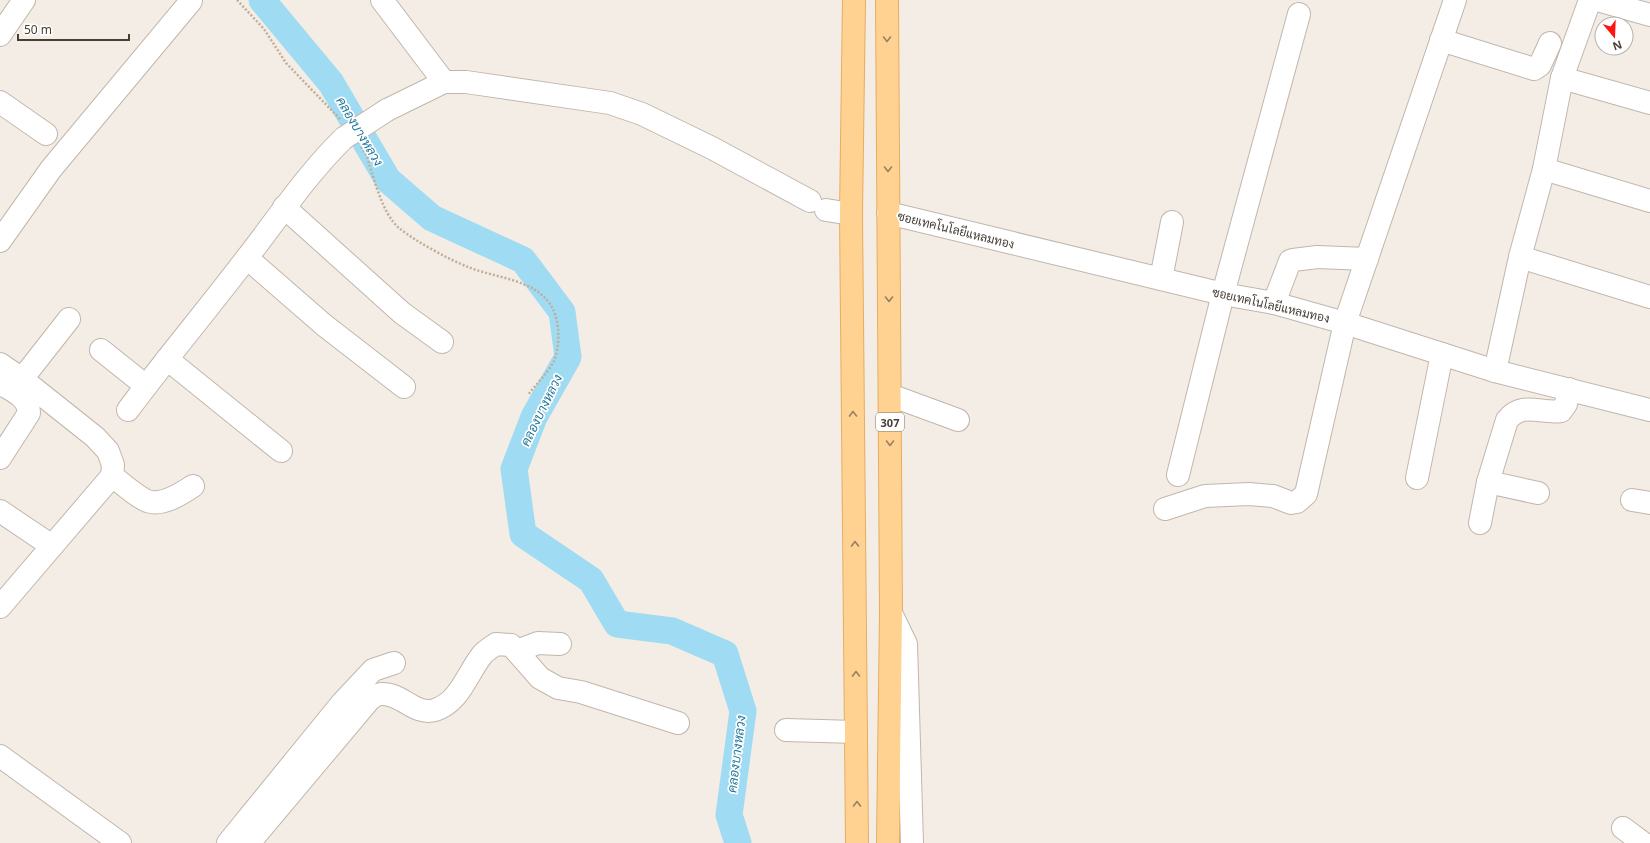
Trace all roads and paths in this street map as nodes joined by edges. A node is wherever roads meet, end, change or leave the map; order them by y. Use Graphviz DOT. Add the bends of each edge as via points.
graph roads {
  1 [pos="24,0"];
  2 [pos="237,0"];
  3 [pos="382,0"];
  4 [pos="854,0"];
  5 [pos="887,0"];
  6 [pos="1455,0"];
  7 [pos="1590,0"];
  8 [pos="1597,0"];
  9 [pos="191,1"];
  10 [pos="1299,14"];
  11 [pos="1650,15"];
  12 [pos="0,35"];
  13 [pos="1441,40"];
  14 [pos="1550,43"];
  15 [pos="1562,78"];
  16 [pos="444,82"];
  17 [pos="0,102"];
  18 [pos="1650,103"];
  19 [pos="46,134"];
  20 [pos="349,135"];
  21 [pos="1544,169"];
  22 [pos="1650,201"];
  23 [pos="284,207"];
  24 [pos="888,213"];
  25 [pos="852,214"];
  26 [pos="1172,222"];
  27 [pos="0,241"];
  28 [pos="1520,257"];
  29 [pos="247,258"];
  30 [pos="1367,259"];
  31 [pos="1161,279"];
  32 [pos="1223,294"];
  33 [pos="1650,297"];
  34 [pos="1274,303"];
  35 [pos="69,319"];
  36 [pos="1345,323"];
  37 [pos="442,342"];
  38 [pos="101,350"];
  39 [pos="1442,354"];
  40 [pos="166,359"];
  41 [pos="0,364"];
  42 [pos="1495,371"];
  43 [pos="22,379"];
  44 [pos="0,383"];
  45 [pos="146,386"];
  46 [pos="404,387"];
  47 [pos="1569,389"];
  48 [pos="528,395"];
  49 [pos="890,395"];
  50 [pos="128,410"];
  51 [pos="1650,410"];
  52 [pos="958,420"];
  53 [pos="281,451"];
  54 [pos="1,456"];
  55 [pos="1178,475"];
  56 [pos="112,476"];
  57 [pos="1417,478"];
  58 [pos="1488,482"];
  59 [pos="193,486"];
  60 [pos="1538,493"];
  61 [pos="1165,509"];
  62 [pos="0,511"];
  63 [pos="1480,523"];
  64 [pos="52,546"];
  65 [pos="0,607"];
  66 [pos="891,613"];
  67 [pos="560,644"];
  68 [pos="518,652"];
  69 [pos="394,663"];
  70 [pos="678,723"];
  71 [pos="786,730"];
  72 [pos="856,732"];
  73 [pos="0,756"];
  74 [pos="1623,828"];
  75 [pos="1650,840"];
  76 [pos="120,843"];
  77 [pos="228,843"];
  78 [pos="249,843"];
  79 [pos="857,843"];
  80 [pos="888,843"];
  81 [pos="912,843"];
  82 [pos="1643,843"];
  83 [pos="1648,843"];
  1 -- 12 [label="street"];
  2 -- 20 [label="path" via="264,29 286,63"];
  3 -- 16 [label="street"];
  4 -- 25 [label="main road"];
  5 -- 24 [label="main road, 307, one-way"];
  6 -- 13 [label="street"];
  7 -- 15 [label="street"];
  8 -- 11 [label="street"];
  9 -- 27 [label="street" via="51,169"];
  10 -- 32 [label="street"];
  13 -- 14 [label="street" via="1534,69 1540,65"];
  13 -- 30 [label="street"];
  15 -- 18 [label="street"];
  15 -- 21 [label="street"];
  16 -- 20 [label="street, bridge" via="387,110"];
  16 -- 25 [label="street" via="494,86 617,106 642,114 818,205"];
  17 -- 19 [label="street"];
  20 -- 23 [label="street" via="322,159"];
  20 -- 48 [label="path" via="366,154 387,215 398,228 417,241 468,267 537,290 548,300 557,318 559,339 554,360"];
  21 -- 22 [label="street"];
  21 -- 28 [label="street"];
  23 -- 29 [label="street"];
  23 -- 37 [label="street" via="402,313"];
  24 -- 31 [label="street, ซอยเทคโนโลยีแหลมทอง"];
  24 -- 49 [label="main road, 307, one-way"];
  72 -- 25 [label="main road, one-way"];
  26 -- 31 [label="street"];
  28 -- 33 [label="street"];
  28 -- 42 [label="street"];
  29 -- 40 [label="street"];
  29 -- 46 [label="street" via="324,325"];
  30 -- 34 [label="street" via="1317,257 1290,261"];
  30 -- 36 [label="street"];
  31 -- 32 [label="street, ซอยเทคโนโลยีแหลมทอง"];
  32 -- 34 [label="street, ซอยเทคโนโลยีแหลมทอง"];
  32 -- 55 [label="street"];
  34 -- 36 [label="street, ซอยเทคโนโลยีแหลมทอง"];
  35 -- 43 [label="street"];
  36 -- 39 [label="street, ซอยเทคโนโลยีแหลมทอง"];
  36 -- 61 [label="street" via="1303,498 1291,503 1272,496 1249,494 1205,496"];
  38 -- 45 [label="street"];
  39 -- 42 [label="street, ซอยเทคโนโลยีแหลมทอง"];
  39 -- 57 [label="street"];
  40 -- 45 [label="street"];
  40 -- 53 [label="street"];
  41 -- 43 [label="street"];
  42 -- 47 [label="street, ซอยเทคโนโลยีแหลมทอง"];
  43 -- 56 [label="street" via="95,437 108,451 113,465"];
  44 -- 54 [label="street" via="25,400 29,407 29,413"];
  45 -- 50 [label="street"];
  47 -- 51 [label="street, ซอยเทคโนโลยีแหลมทอง"];
  47 -- 58 [label="street" via="1566,404 1561,411 1524,409 1511,414"];
  49 -- 52 [label="street"];
  49 -- 66 [label="main road, 307, one-way"];
  56 -- 59 [label="street" via="146,501 178,497"];
  56 -- 64 [label="street"];
  58 -- 60 [label="street"];
  58 -- 63 [label="street"];
  62 -- 64 [label="street"];
  64 -- 65 [label="street"];
  66 -- 80 [label="main road, 307"];
  66 -- 81 [label="street" via="906,644"];
  67 -- 68 [label="street" via="538,643"];
  68 -- 70 [label="street" via="540,678 558,688 581,692"];
  68 -- 78 [label="street" via="511,645 496,644 482,654 456,695 435,710 421,711 390,695 380,694 370,699"];
  69 -- 77 [label="street" via="373,670 342,702"];
  71 -- 72 [label="street"];
  79 -- 72 [label="main road, one-way"];
  73 -- 76 [label="street"];
  74 -- 82 [label="street"];
  75 -- 83 [label="street"];
}
